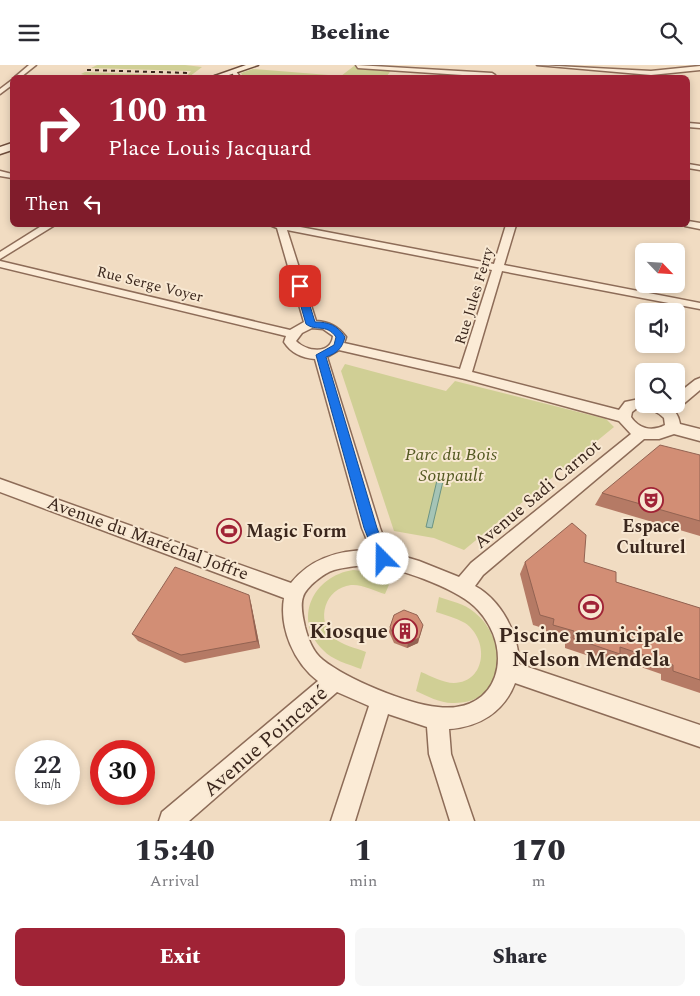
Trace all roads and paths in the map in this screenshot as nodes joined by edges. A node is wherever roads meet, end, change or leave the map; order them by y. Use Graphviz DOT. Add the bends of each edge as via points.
graph roads {
  1 [pos="33,65"];
  2 [pos="254,65"];
  3 [pos="540,65"];
  4 [pos="358,66"];
  5 [pos="580,68"];
  6 [pos="700,68"];
  7 [pos="20,75"];
  8 [pos="235,75"];
  9 [pos="468,75"];
  10 [pos="10,84"];
  11 [pos="0,92"];
  12 [pos="47,227"];
  13 [pos="280,227"];
  14 [pos="289,227"];
  15 [pos="510,227"];
  16 [pos="0,256"];
  17 [pos="0,264"];
  18 [pos="497,269"];
  19 [pos="700,306"];
  20 [pos="311,324"];
  21 [pos="292,334"];
  22 [pos="338,346"];
  23 [pos="320,355"];
  24 [pos="465,375"];
  25 [pos="700,383"];
  26 [pos="685,396"];
  27 [pos="635,405"];
  28 [pos="673,413"];
  29 [pos="624,417"];
  30 [pos="672,428"];
  31 [pos="641,434"];
  32 [pos="700,435"];
  33 [pos="0,485"];
  34 [pos="383,559"];
  35 [pos="462,588"];
  36 [pos="295,593"];
  37 [pos="510,671"];
  38 [pos="336,679"];
  39 [pos="381,701"];
  40 [pos="436,718"];
  41 [pos="700,736"];
  42 [pos="171,821"];
  43 [pos="344,821"];
  44 [pos="462,821"];
  1 -- 7 [label="street"];
  2 -- 8 [label="main road"];
  3 -- 5 [label="street"];
  4 -- 9 [label="street"];
  5 -- 6 [label="street" via="650,73"];
  10 -- 11 [label="street"];
  12 -- 16 [label="street"];
  13 -- 20 [label="street"];
  14 -- 18 [label="street"];
  15 -- 18 [label="street, Rue Jules Ferry"];
  17 -- 21 [label="street, Rue Serge Voyer"];
  18 -- 19 [label="street"];
  18 -- 24 [label="street, Rue Jules Ferry"];
  20 -- 21 [label="street"];
  20 -- 22 [label="street" via="335,329 340,337"];
  21 -- 23 [label="street" via="290,342 296,350 307,355"];
  22 -- 23 [label="street"];
  22 -- 24 [label="street"];
  23 -- 34 [label="street" via="370,528"];
  24 -- 29 [label="street"];
  25 -- 26 [label="street"];
  27 -- 29 [label="street" via="625,410"];
  28 -- 30 [label="street"];
  29 -- 31 [label="street"];
  30 -- 31 [label="street" via="654,435"];
  30 -- 32 [label="street"];
  31 -- 35 [label="street, Avenue Sadi Carnot" via="477,569"];
  33 -- 36 [label="street, Avenue du Maréchal Joffre"];
  34 -- 35 [label="street"];
  34 -- 36 [label="street" via="356,558 329,563 311,575"];
  35 -- 37 [label="street" via="491,610 507,641"];
  36 -- 38 [label="street" via="293,618 300,642 314,665"];
  37 -- 40 [label="street" via="503,688 481,711 461,717"];
  37 -- 41 [label="street"];
  38 -- 39 [label="street"];
  38 -- 42 [label="street, Avenue Poincaré"];
  39 -- 40 [label="street"];
  39 -- 43 [label="street"];
  40 -- 44 [label="street" via="440,754"];
}
